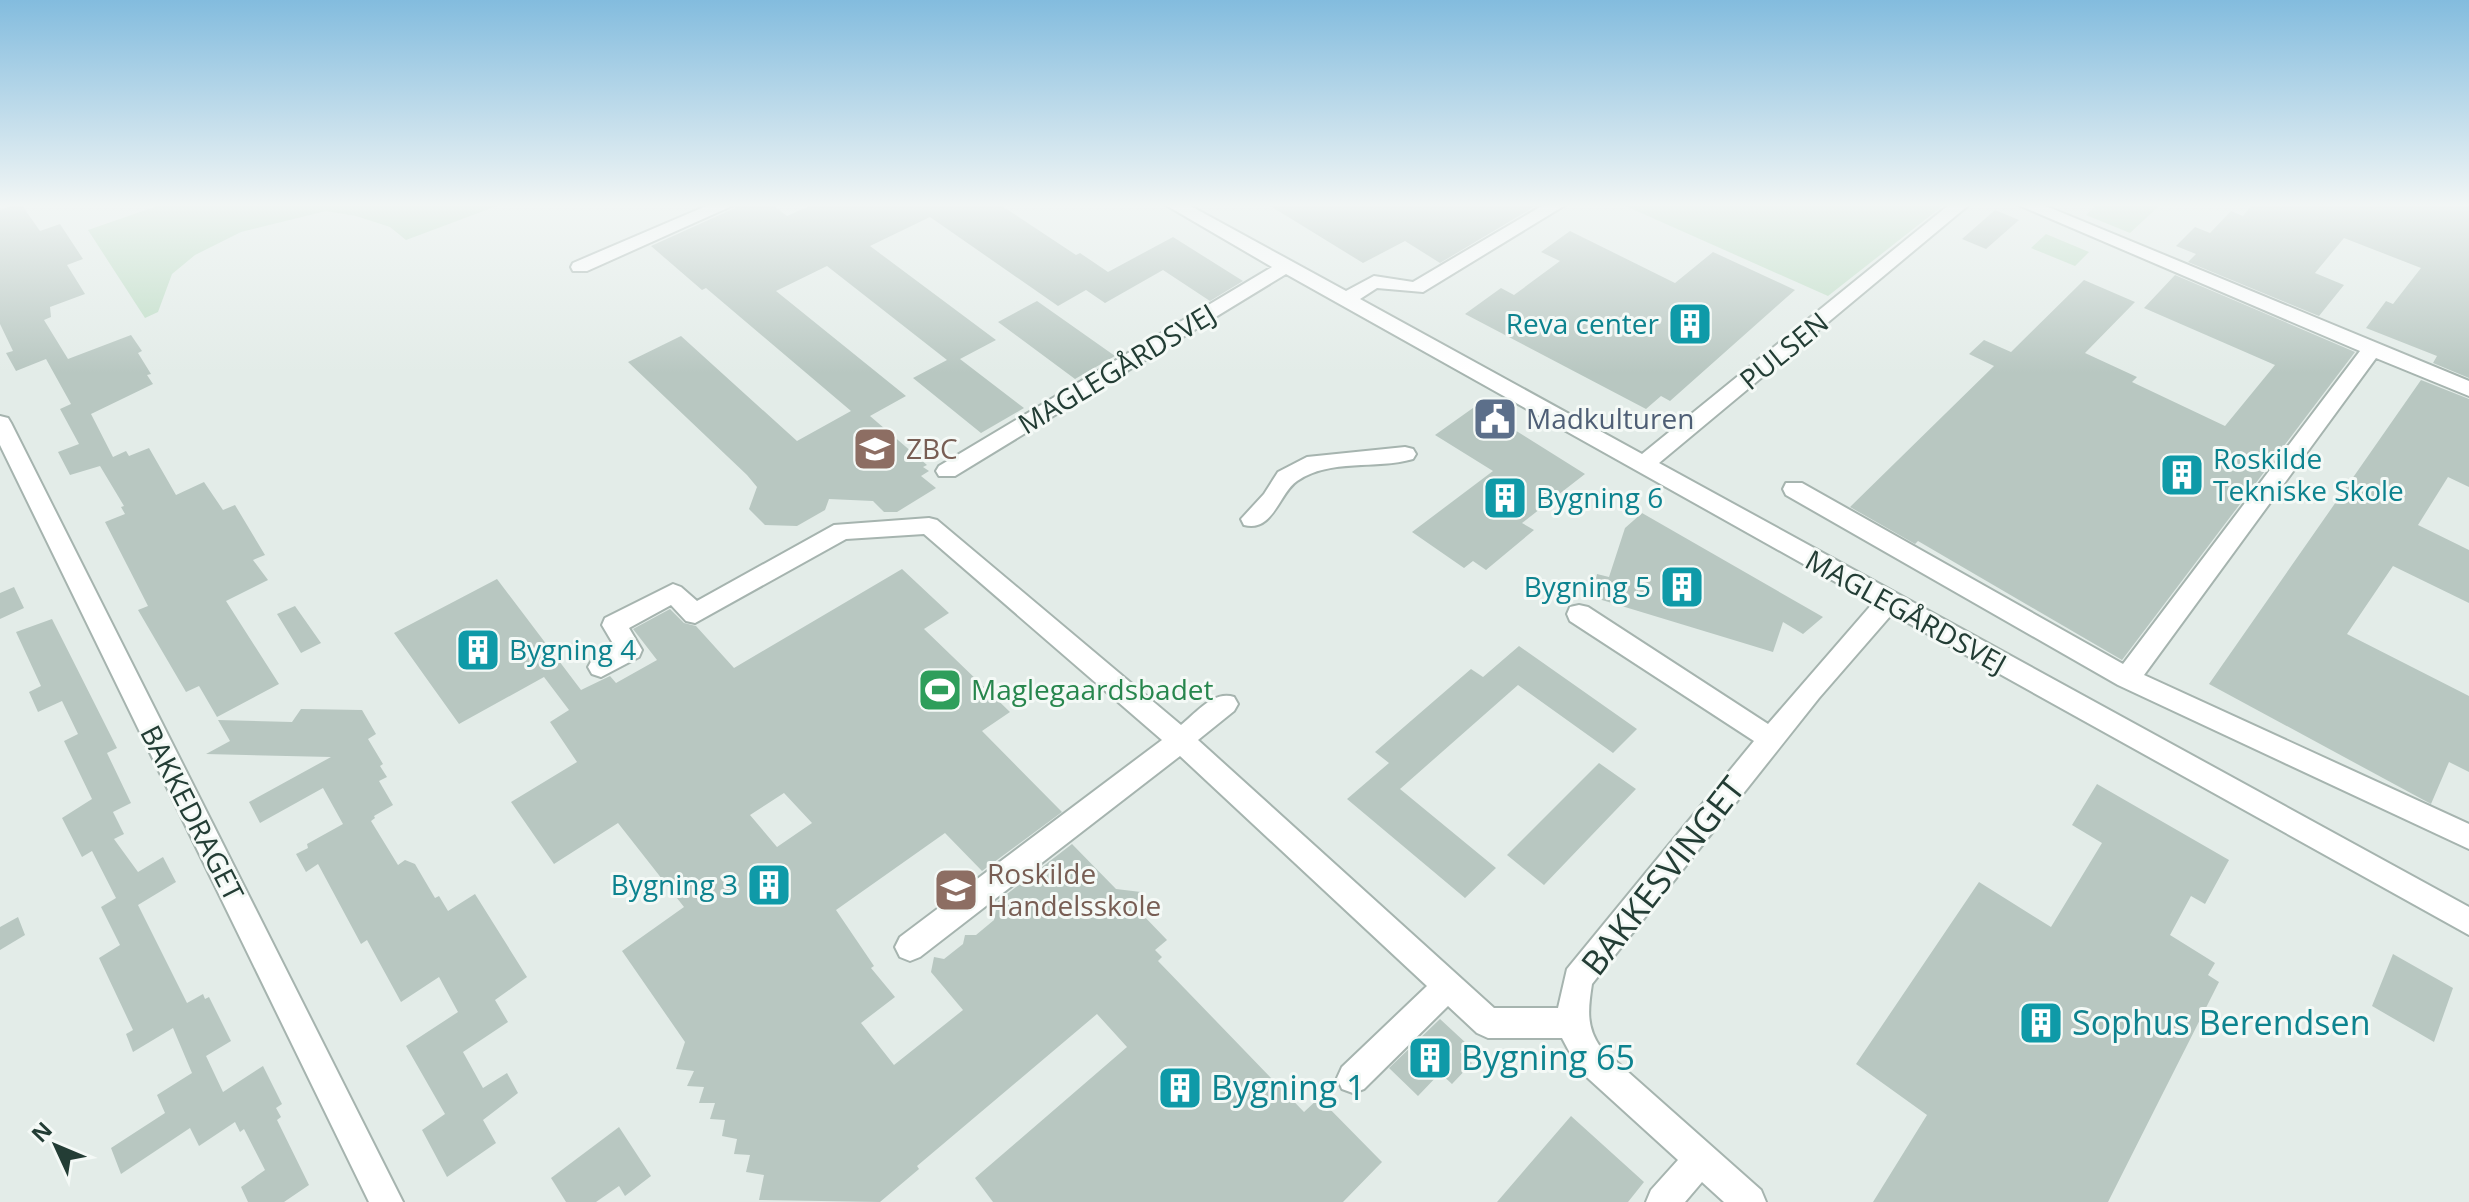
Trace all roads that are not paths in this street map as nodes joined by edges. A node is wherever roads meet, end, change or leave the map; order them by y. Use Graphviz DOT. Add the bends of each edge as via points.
graph roads {
  1 [pos="596,260"];
  2 [pos="1272,260"];
  3 [pos="1463,260"];
  4 [pos="1893,260"];
  5 [pos="2159,260"];
  6 [pos="1286,266"];
  7 [pos="580,267"];
  8 [pos="1344,301"];
  9 [pos="2372,349"];
  10 [pos="2469,389"];
  11 [pos="0,423"];
  12 [pos="1405,454"];
  13 [pos="1642,466"];
  14 [pos="947,471"];
  15 [pos="1794,489"];
  16 [pos="1252,519"];
  17 [pos="1888,603"];
  18 [pos="1579,614"];
  19 [pos="601,667"];
  20 [pos="2127,678"];
  21 [pos="1225,704"];
  22 [pos="1771,739"];
  23 [pos="1178,741"];
  24 [pos="2469,837"];
  25 [pos="2469,922"];
  26 [pos="910,947"];
  27 [pos="1448,986"];
  28 [pos="1571,1023"];
  29 [pos="1353,1078"];
  30 [pos="1700,1159"];
  31 [pos="1736,1198"];
  32 [pos="386,1202"];
  33 [pos="1663,1202"];
  1 -- 7 [label="street"];
  2 -- 6 [label="street, MAGLEGÅRDSVEJ"];
  3 -- 8 [label="street" via="1416,288 1374,282"];
  4 -- 13 [label="street, PULSEN"];
  5 -- 9 [label="street"];
  6 -- 8 [label="street, MAGLEGÅRDSVEJ"];
  6 -- 14 [label="street, MAGLEGÅRDSVEJ"];
  8 -- 13 [label="street, MAGLEGÅRDSVEJ"];
  9 -- 10 [label="street"];
  9 -- 20 [label="street"];
  11 -- 32 [label="street, BAKKEDRAGET"];
  12 -- 16 [label="street" via="1315,462 1286,477"];
  13 -- 17 [label="street, MAGLEGÅRDSVEJ"];
  15 -- 20 [label="street"];
  17 -- 22 [label="street, BAKKESVINGET"];
  17 -- 25 [label="street, MAGLEGÅRDSVEJ"];
  18 -- 22 [label="street"];
  19 -- 23 [label="street" via="630,650 614,625 673,593 695,614 842,531 929,526"];
  20 -- 24 [label="street"];
  21 -- 23 [label="street"];
  22 -- 28 [label="street, BAKKESVINGET" via="1578,979"];
  23 -- 26 [label="street"];
  23 -- 27 [label="street"];
  27 -- 28 [label="street" via="1488,1023"];
  27 -- 29 [label="street"];
  28 -- 30 [label="street" via="1590,1059"];
  30 -- 31 [label="street"];
  30 -- 33 [label="street"];
}
